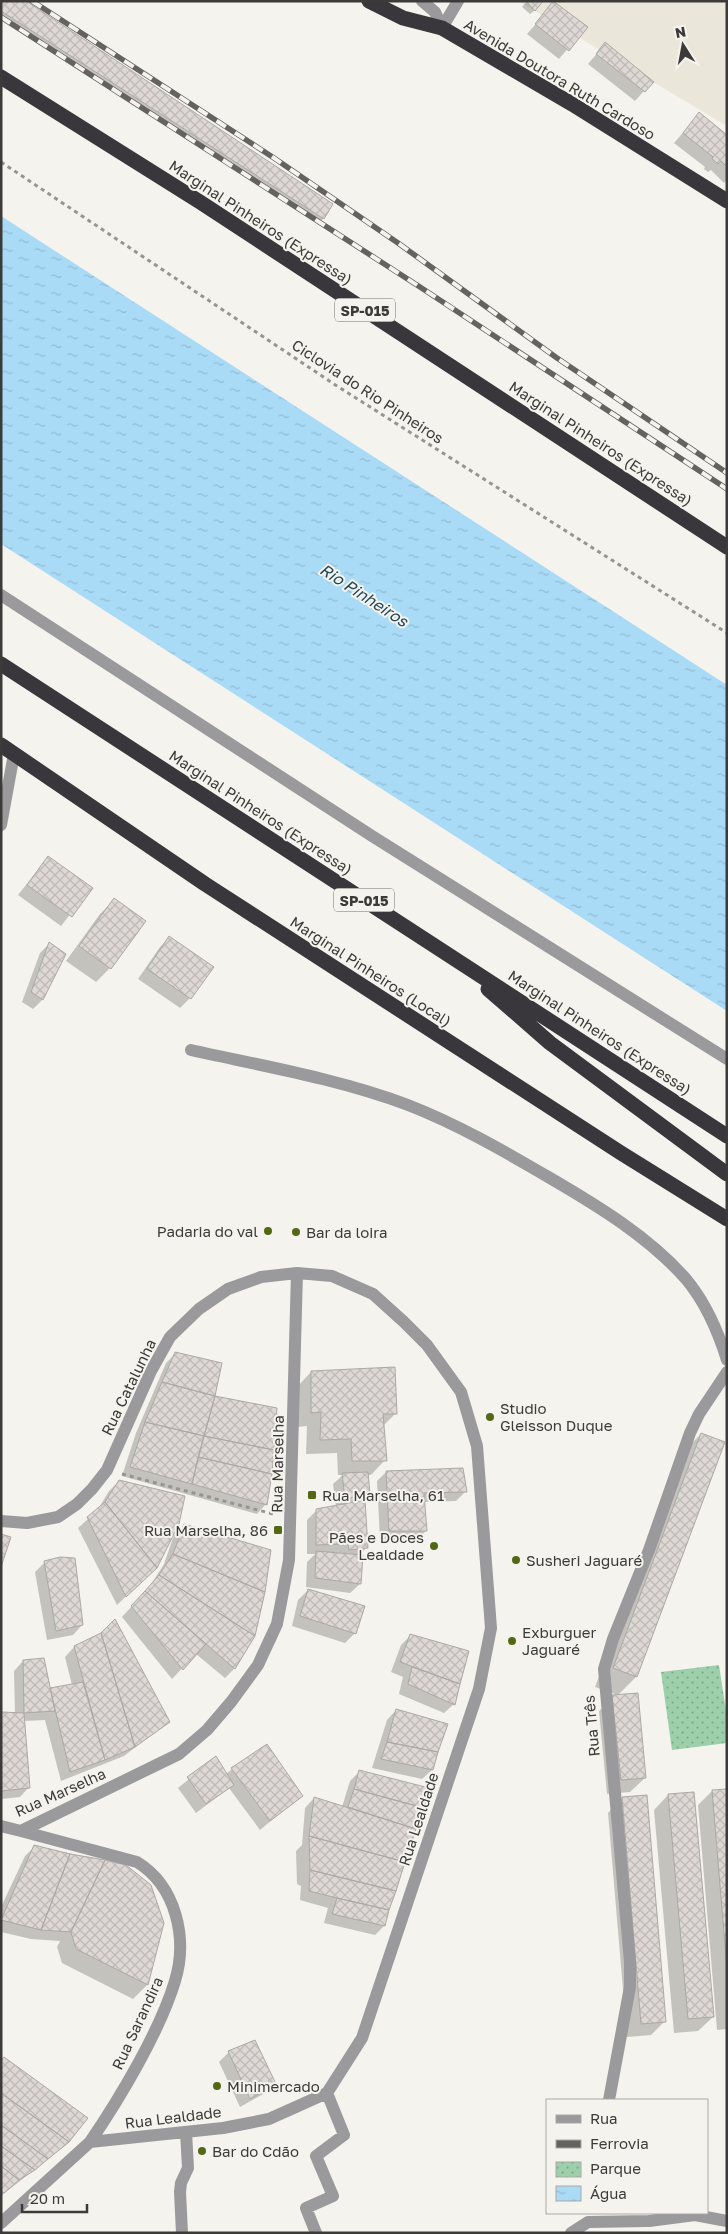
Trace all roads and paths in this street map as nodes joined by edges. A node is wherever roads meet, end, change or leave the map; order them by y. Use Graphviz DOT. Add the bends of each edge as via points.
graph roads {
  1 [pos="369,1"];
  2 [pos="422,1"];
  3 [pos="458,1"];
  4 [pos="442,28"];
  5 [pos="1,77"];
  6 [pos="1,162"];
  7 [pos="727,201"];
  8 [pos="727,547"];
  9 [pos="1,595"];
  10 [pos="727,633"];
  11 [pos="1,664"];
  12 [pos="1,746"];
  13 [pos="14,754"];
  14 [pos="1,764"];
  15 [pos="1,825"];
  16 [pos="446,952"];
  17 [pos="191,1050"];
  18 [pos="727,1060"];
  19 [pos="727,1136"];
  20 [pos="727,1174"];
  21 [pos="727,1219"];
  22 [pos="297,1273"];
  23 [pos="727,1360"];
  24 [pos="727,1372"];
  25 [pos="107,1470"];
  26 [pos="292,1519"];
  27 [pos="1,1521"];
  28 [pos="1,1826"];
  29 [pos="21,1831"];
  30 [pos="327,2094"];
  31 [pos="609,2099"];
  32 [pos="186,2132"];
  33 [pos="90,2142"];
  34 [pos="588,2218"];
  35 [pos="727,2220"];
  36 [pos="1,2223"];
  37 [pos="182,2233"];
  38 [pos="316,2233"];
  39 [pos="571,2233"];
  1 -- 4 [label="highway, Avenida Doutora Ruth Cardoso" via="404,18"];
  2 -- 4 [label="street" via="435,12"];
  3 -- 4 [label="street"];
  4 -- 7 [label="highway, Avenida Doutora Ruth Cardoso"];
  5 -- 8 [label="highway, Marginal Pinheiros (Expressa) / SP-015" via="200,202"];
  6 -- 10 [label="path, Ciclovia do Rio Pinheiros" via="337,386"];
  9 -- 18 [label="street"];
  11 -- 16 [label="highway, Marginal Pinheiros (Expressa) / SP-015"];
  12 -- 13 [label="highway, Marginal Pinheiros (Local)"];
  13 -- 14 [label="street"];
  13 -- 15 [label="street"];
  13 -- 21 [label="highway, Marginal Pinheiros (Local)" via="205,884"];
  16 -- 19 [label="highway, Marginal Pinheiros (Expressa) / SP-015"];
  16 -- 20 [label="highway" via="550,1043"];
  17 -- 23 [label="street" via="344,1086 408,1105 526,1164 651,1245 686,1280 702,1303 718,1332"];
  22 -- 25 [label="street, Rua Catalunha" via="261,1277 228,1289 199,1309 170,1337 150,1371"];
  22 -- 26 [label="street, Rua Marselha"];
  22 -- 30 [label="street, Rua Lealdade" via="332,1276 373,1294 427,1345 461,1392 477,1446 492,1628 478,1689 362,2038"];
  24 -- 31 [label="street, Rua Três" via="690,1433 604,1669 630,1962 630,1987"];
  25 -- 26 [label="path"];
  25 -- 27 [label="street, Rua Catalunha" via="77,1504 58,1517 27,1523"];
  26 -- 29 [label="street, Rua Marselha" via="289,1560 277,1624 258,1665 207,1730 179,1754"];
  28 -- 29 [label="street, Rua Marselha"];
  29 -- 33 [label="street, Rua Sarandira" via="137,1862 148,1869 167,1892 177,1918 176,1979 131,2075"];
  30 -- 32 [label="street, Rua Lealdade" via="269,2119"];
  30 -- 38 [label="street" via="344,2136 316,2156 333,2196 306,2208"];
  32 -- 33 [label="street, Rua Lealdade"];
  32 -- 37 [label="street" via="188,2168 180,2192"];
  33 -- 36 [label="street"];
  34 -- 35 [label="street" via="649,2221 695,2215"];
  34 -- 39 [label="street"];
}
